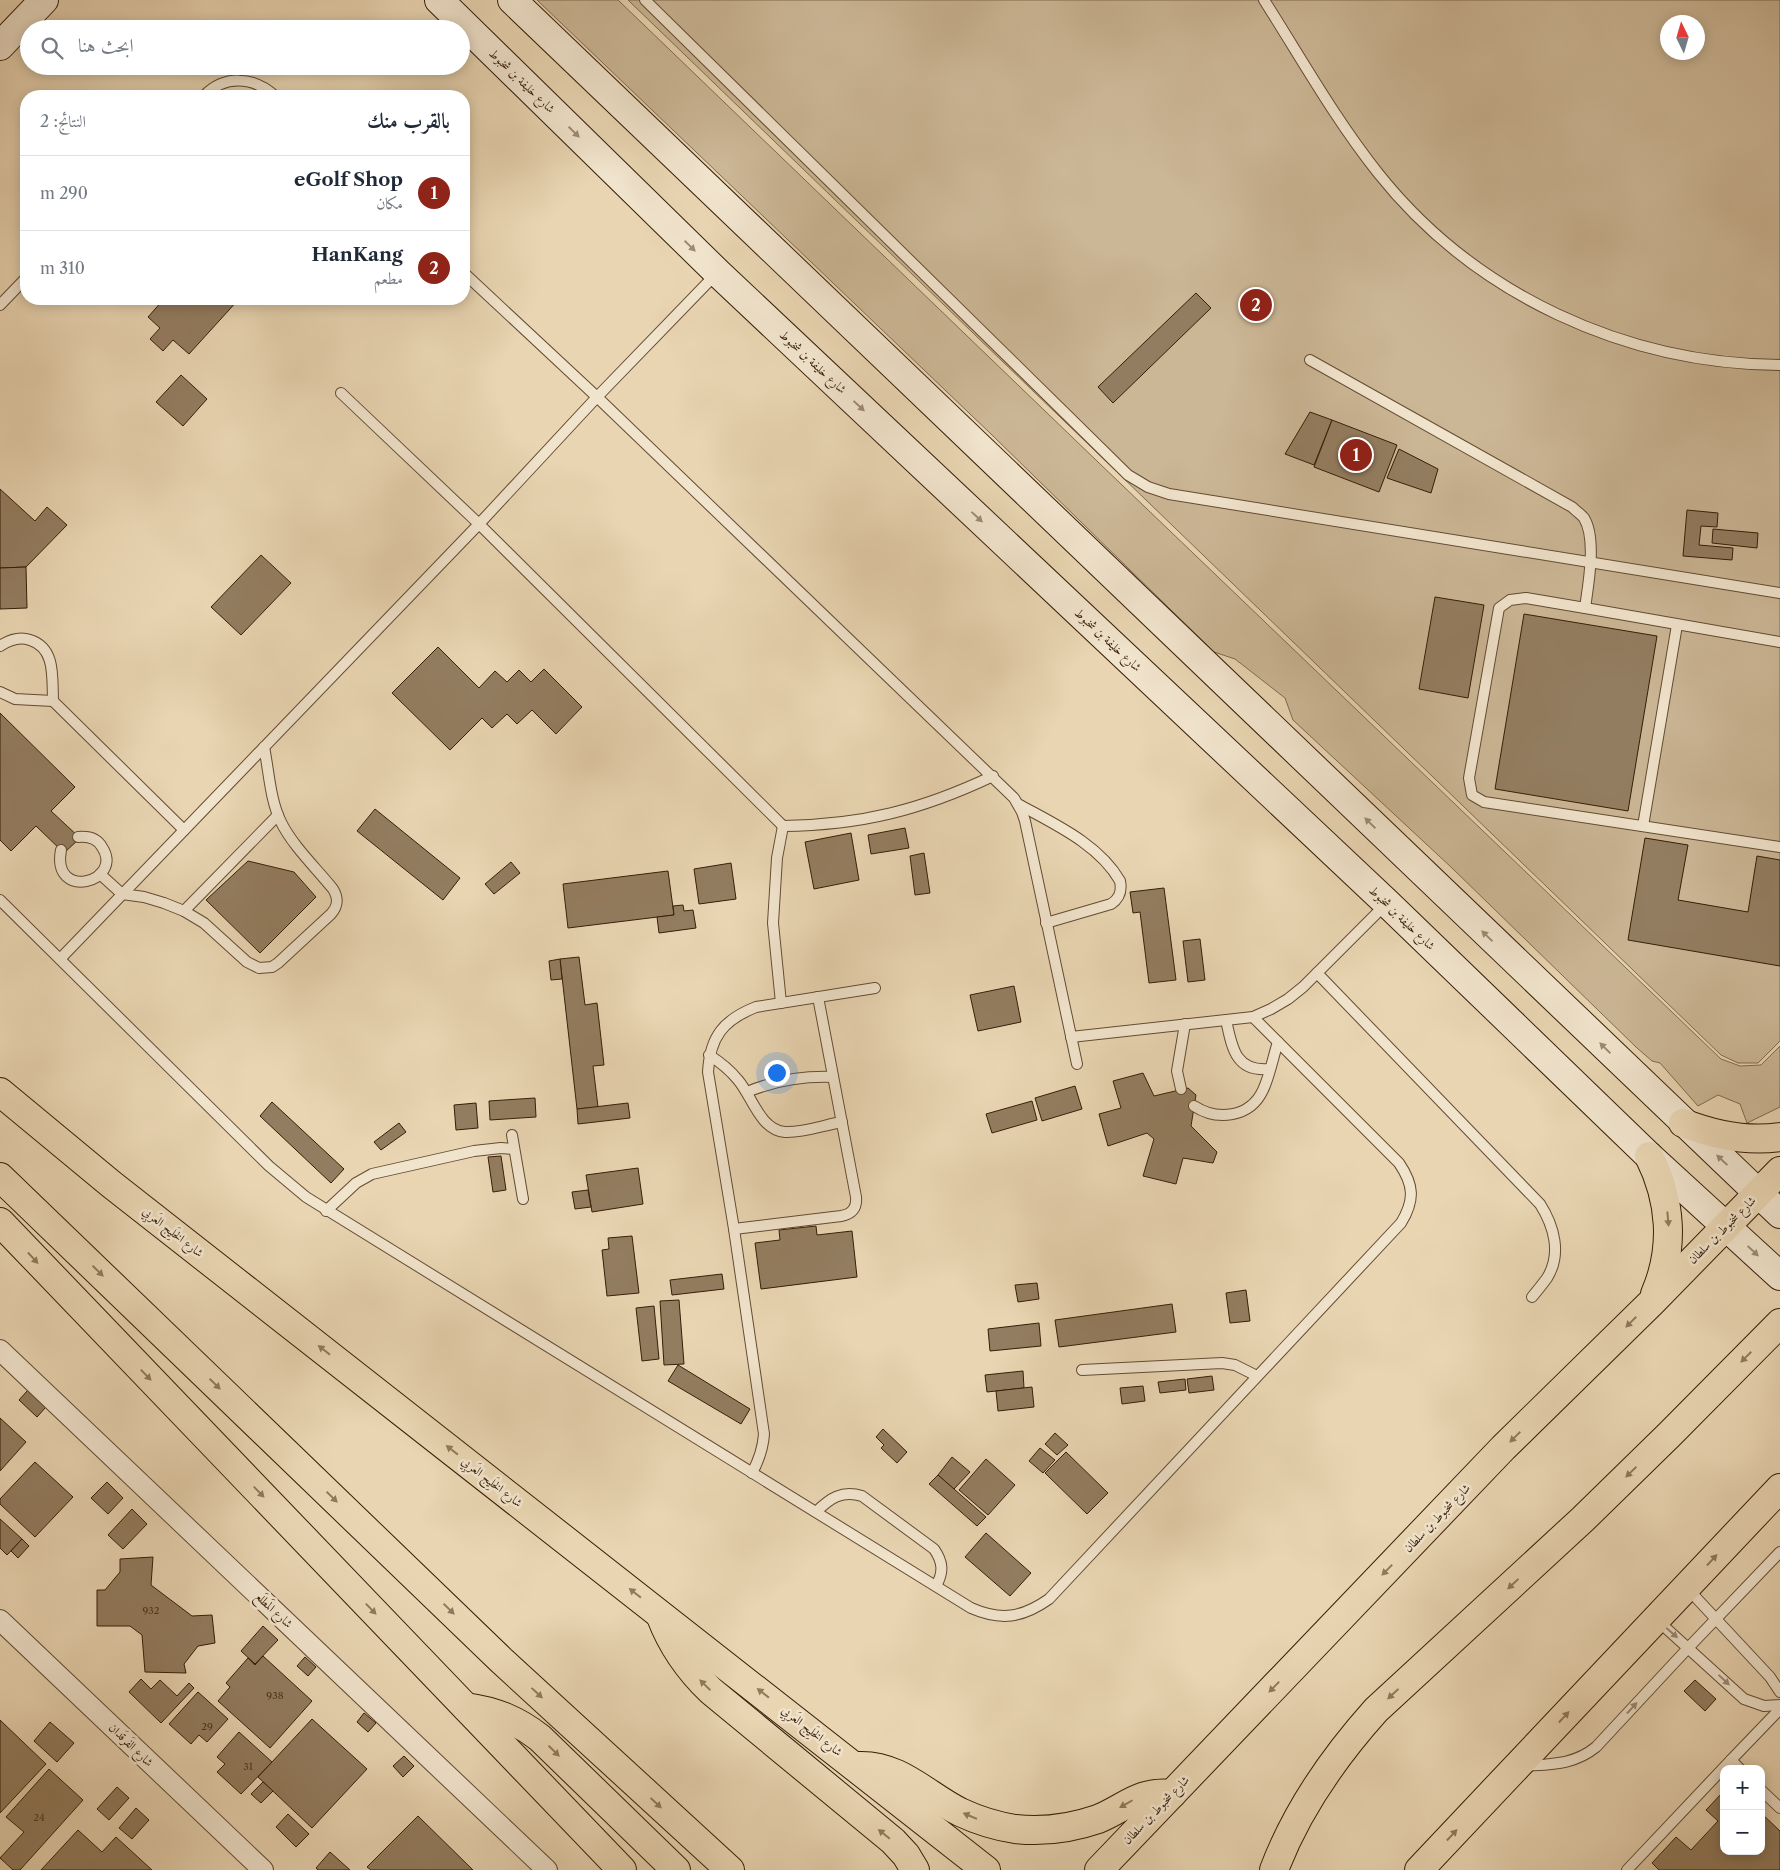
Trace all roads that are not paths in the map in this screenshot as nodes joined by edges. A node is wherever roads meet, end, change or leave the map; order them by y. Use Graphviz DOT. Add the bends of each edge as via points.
graph roads {
  1 [pos="44,0"];
  2 [pos="439,0"];
  3 [pos="512,0"];
  4 [pos="645,0"];
  5 [pos="1264,0"];
  6 [pos="25,20"];
  7 [pos="460,20"];
  8 [pos="20,25"];
  9 [pos="470,30"];
  10 [pos="0,46"];
  11 [pos="209,90"];
  12 [pos="268,90"];
  13 [pos="718,272"];
  14 [pos="470,279"];
  15 [pos="20,284"];
  16 [pos="0,305"];
  17 [pos="1310,360"];
  18 [pos="1780,365"];
  19 [pos="341,393"];
  20 [pos="597,397"];
  21 [pos="479,524"];
  22 [pos="1591,562"];
  23 [pos="1780,593"];
  24 [pos="1584,608"];
  25 [pos="1677,624"];
  26 [pos="1780,642"];
  27 [pos="0,646"];
  28 [pos="0,692"];
  29 [pos="53,701"];
  30 [pos="264,747"];
  31 [pos="993,776"];
  32 [pos="1018,804"];
  33 [pos="278,815"];
  34 [pos="783,826"];
  35 [pos="1643,826"];
  36 [pos="184,830"];
  37 [pos="78,837"];
  38 [pos="1780,847"];
  39 [pos="61,850"];
  40 [pos="100,874"];
  41 [pos="122,894"];
  42 [pos="0,900"];
  43 [pos="1387,903"];
  44 [pos="184,911"];
  45 [pos="1046,923"];
  46 [pos="60,959"];
  47 [pos="1317,973"];
  48 [pos="875,988"];
  49 [pos="818,997"];
  50 [pos="781,1003"];
  51 [pos="1253,1017"];
  52 [pos="1226,1020"];
  53 [pos="1185,1024"];
  54 [pos="1071,1037"];
  55 [pos="1278,1042"];
  56 [pos="709,1055"];
  57 [pos="1077,1064"];
  58 [pos="1270,1069"];
  59 [pos="833,1077"];
  60 [pos="1181,1090"];
  61 [pos="0,1092"];
  62 [pos="747,1092"];
  63 [pos="1194,1106"];
  64 [pos="842,1122"];
  65 [pos="1683,1123"];
  66 [pos="512,1135"];
  67 [pos="1780,1136"];
  68 [pos="514,1149"];
  69 [pos="1649,1156"];
  70 [pos="1780,1171"];
  71 [pos="0,1176"];
  72 [pos="1758,1194"];
  73 [pos="523,1199"];
  74 [pos="326,1211"];
  75 [pos="1780,1214"];
  76 [pos="0,1222"];
  77 [pos="1726,1225"];
  78 [pos="734,1229"];
  79 [pos="1780,1276"];
  80 [pos="1532,1297"];
  81 [pos="1652,1302"];
  82 [pos="1780,1323"];
  83 [pos="0,1350"];
  84 [pos="1082,1370"];
  85 [pos="1257,1376"];
  86 [pos="752,1472"];
  87 [pos="1778,1490"];
  88 [pos="816,1512"];
  89 [pos="1780,1552"];
  90 [pos="936,1586"];
  91 [pos="1686,1588"];
  92 [pos="659,1612"];
  93 [pos="1656,1619"];
  94 [pos="1715,1619"];
  95 [pos="0,1620"];
  96 [pos="1689,1647"];
  97 [pos="1780,1692"];
  98 [pos="1780,1705"];
  99 [pos="466,1707"];
  100 [pos="1780,1708"];
  101 [pos="1731,1760"];
  102 [pos="1736,1765"];
  103 [pos="856,1766"];
  104 [pos="1517,1767"];
  105 [pos="1172,1794"];
  106 [pos="1765,1794"];
  107 [pos="1780,1808"];
  108 [pos="263,1870"];
  109 [pos="547,1870"];
  110 [pos="622,1870"];
  111 [pos="676,1870"];
  112 [pos="730,1870"];
  113 [pos="915,1870"];
  114 [pos="986,1870"];
  115 [pos="1099,1870"];
  116 [pos="1274,1870"];
  117 [pos="1419,1870"];
  118 [pos="1626,1870"];
  1 -- 6 [label="main road"];
  2 -- 7 [label="main road, شارع خليفة بن شخبوط, one-way"];
  65 -- 3 [label="main road, one-way"];
  4 -- 22 [label="lane" via="1128,474 1148,487 1169,494"];
  5 -- 18 [label="lane" via="1358,147 1379,174 1437,234 1493,278 1550,312 1640,346 1720,362"];
  8 -- 10 [label="main road"];
  9 -- 13 [label="main road, شارع خليفة بن شخبوط, one-way"];
  11 -- 12 [label="lane" via="213,86 242,79"];
  13 -- 20 [label="lane"];
  13 -- 43 [label="main road, شارع خليفة بن شخبوط, one-way"];
  14 -- 20 [label="lane"];
  15 -- 16 [label="lane"];
  17 -- 22 [label="lane" via="1572,507 1584,519"];
  19 -- 21 [label="lane"];
  20 -- 21 [label="lane"];
  20 -- 31 [label="lane"];
  21 -- 30 [label="lane"];
  21 -- 34 [label="lane"];
  22 -- 23 [label="lane"];
  22 -- 24 [label="lane"];
  24 -- 25 [label="lane"];
  24 -- 35 [label="lane" via="1526,598 1510,600 1500,608 1469,778 1472,795 1484,802"];
  25 -- 26 [label="lane"];
  25 -- 35 [label="lane"];
  27 -- 29 [label="lane" via="16,638 26,638 43,647 52,664"];
  28 -- 29 [label="lane" via="15,700"];
  29 -- 36 [label="lane"];
  30 -- 33 [label="lane"];
  30 -- 36 [label="lane"];
  31 -- 32 [label="lane"];
  31 -- 34 [label="lane" via="952,795 891,814 819,825"];
  32 -- 45 [label="lane"];
  32 -- 45 [label="lane" via="1080,840 1105,862 1120,881 1120,894 1111,904"];
  33 -- 44 [label="lane"];
  33 -- 44 [label="lane" via="290,837 337,895 336,909 278,963 266,968 252,966 204,923"];
  34 -- 50 [label="lane" via="777,858 773,923"];
  35 -- 38 [label="lane"];
  36 -- 41 [label="lane"];
  37 -- 40 [label="lane" via="86,836 101,844 106,860"];
  39 -- 40 [label="lane" via="61,866 71,879 86,882"];
  40 -- 41 [label="lane"];
  41 -- 44 [label="lane" via="158,901"];
  41 -- 46 [label="lane"];
  42 -- 46 [label="lane"];
  43 -- 47 [label="lane"];
  43 -- 69 [label="main road, شارع خليفة بن شخبوط"];
  45 -- 54 [label="lane"];
  46 -- 74 [label="lane" via="269,1166"];
  47 -- 51 [label="lane" via="1288,999"];
  47 -- 80 [label="lane" via="1540,1204 1551,1224 1555,1247 1547,1277"];
  48 -- 49 [label="lane"];
  49 -- 50 [label="lane"];
  49 -- 59 [label="lane"];
  50 -- 56 [label="lane" via="740,1013 715,1038"];
  51 -- 52 [label="lane"];
  51 -- 55 [label="lane"];
  52 -- 53 [label="lane"];
  52 -- 58 [label="lane" via="1237,1057 1252,1068"];
  53 -- 54 [label="lane"];
  53 -- 60 [label="lane" via="1177,1071"];
  54 -- 57 [label="lane"];
  55 -- 58 [label="lane"];
  55 -- 85 [label="lane" via="1400,1163 1411,1186 1411,1199 1401,1223"];
  56 -- 62 [label="lane" via="730,1071"];
  56 -- 78 [label="lane" via="708,1072"];
  58 -- 63 [label="lane" via="1258,1098 1242,1111 1212,1115"];
  59 -- 62 [label="lane" via="789,1079"];
  59 -- 64 [label="lane"];
  92 -- 61 [label="main road, شارع الخَلِيج العَربِي, one-way" via="111,1184"];
  62 -- 64 [label="lane" via="768,1124 783,1132"];
  64 -- 78 [label="lane" via="856,1197 852,1212"];
  65 -- 67 [label="main road" via="1737,1138"];
  72 -- 65 [label="main road, one-way"];
  66 -- 68 [label="lane"];
  68 -- 73 [label="lane"];
  68 -- 74 [label="lane" via="474,1151 372,1174 356,1183"];
  69 -- 77 [label="main road, شارع خليفة بن شخبوط"];
  69 -- 81 [label="main road, one-way" via="1661,1183 1669,1227 1667,1258"];
  70 -- 72 [label="main road, شارع شخبوط بن سلطان"];
  71 -- 112 [label="main road, one-way" via="501,1660"];
  72 -- 75 [label="main road"];
  72 -- 77 [label="main road, شارع شخبوط بن سلطان"];
  74 -- 86 [label="lane"];
  76 -- 99 [label="main road, one-way"];
  77 -- 79 [label="main road, شارع خليفة بن شخبوط, one-way"];
  77 -- 81 [label="main road, شارع شخبوط بن سلطان"];
  78 -- 86 [label="lane" via="764,1434 759,1461"];
  81 -- 105 [label="main road, شارع شخبوط بن سلطان, one-way" via="1503,1448"];
  82 -- 116 [label="main road, one-way" via="1583,1519 1376,1710 1323,1775 1301,1811"];
  83 -- 109 [label="street, شارع المَطلَع"];
  84 -- 85 [label="lane" via="1222,1362"];
  85 -- 90 [label="lane" via="1048,1599 1035,1609 1003,1616 986,1614"];
  86 -- 88 [label="lane"];
  91 -- 87 [label="main road, one-way"];
  88 -- 90 [label="lane"];
  88 -- 90 [label="lane" via="834,1496 853,1493 862,1496 934,1549 942,1567"];
  89 -- 94 [label="lane"];
  91 -- 93 [label="main road"];
  91 -- 94 [label="lane"];
  103 -- 92 [label="main road, شارع الخَلِيج العَربِي, one-way"];
  113 -- 92 [label="main road, one-way" via="893,1841 697,1678 674,1647"];
  93 -- 96 [label="lane, one-way"];
  104 -- 93 [label="main road, one-way"];
  94 -- 96 [label="lane"];
  94 -- 97 [label="lane" via="1770,1677"];
  95 -- 108 [label="street, شارع الفَرقَدان"];
  96 -- 98 [label="lane, one-way" via="1744,1699 1764,1706"];
  104 -- 96 [label="lane, one-way" via="1568,1762 1587,1754"];
  99 -- 110 [label="main road"];
  99 -- 111 [label="main road, one-way" via="506,1716 524,1725"];
  100 -- 101 [label="lane"];
  101 -- 102 [label="lane"];
  101 -- 118 [label="lane"];
  105 -- 103 [label="main road, one-way" via="1144,1795 1098,1819 1080,1824 1045,1830 1016,1829 959,1811 893,1771"];
  103 -- 114 [label="main road, شارع الخَلِيج العَربِي"];
  117 -- 104 [label="main road, one-way"];
  105 -- 115 [label="main road, شارع شخبوط بن سلطان"];
  106 -- 107 [label="lane"];
}
